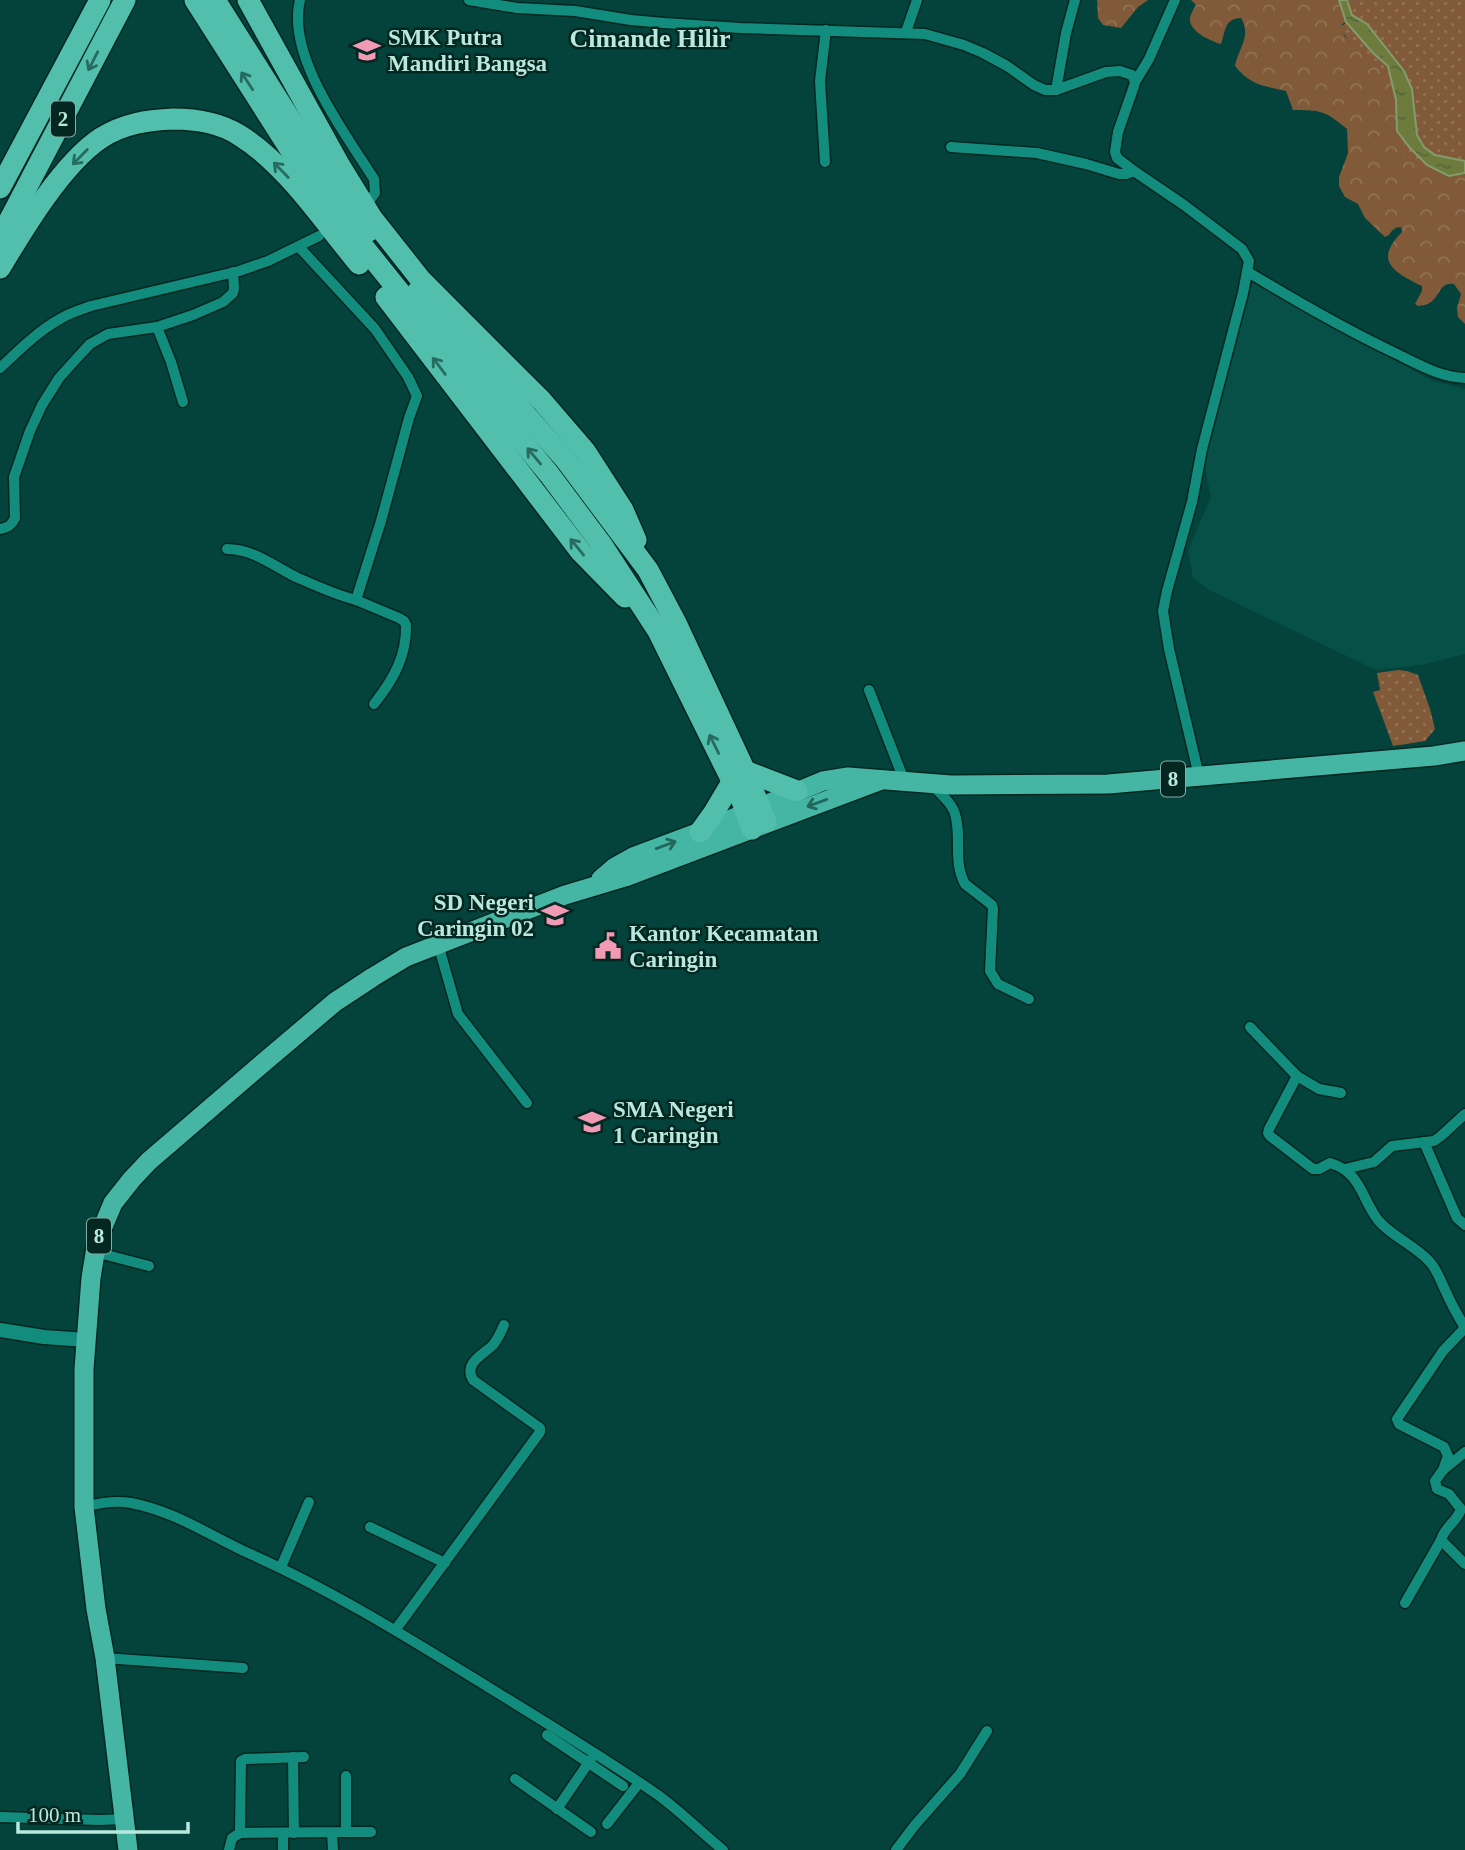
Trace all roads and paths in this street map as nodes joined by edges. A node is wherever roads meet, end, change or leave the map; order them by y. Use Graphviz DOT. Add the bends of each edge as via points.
graph roads {
  1 [pos="100,0"];
  2 [pos="125,0"];
  3 [pos="195,0"];
  4 [pos="215,0"];
  5 [pos="248,0"];
  6 [pos="300,0"];
  7 [pos="469,0"];
  8 [pos="917,0"];
  9 [pos="1075,0"];
  10 [pos="1175,0"];
  11 [pos="826,30"];
  12 [pos="906,32"];
  13 [pos="1135,82"];
  14 [pos="1056,90"];
  15 [pos="951,147"];
  16 [pos="825,162"];
  17 [pos="1133,171"];
  18 [pos="0,188"];
  19 [pos="369,201"];
  20 [pos="319,236"];
  21 [pos="0,238"];
  22 [pos="299,247"];
  23 [pos="0,268"];
  24 [pos="233,272"];
  25 [pos="1248,272"];
  26 [pos="157,327"];
  27 [pos="0,368"];
  28 [pos="1465,378"];
  29 [pos="183,402"];
  30 [pos="0,529"];
  31 [pos="227,549"];
  32 [pos="648,570"];
  33 [pos="356,600"];
  34 [pos="658,631"];
  35 [pos="869,690"];
  36 [pos="374,704"];
  37 [pos="1465,751"];
  38 [pos="738,776"];
  39 [pos="1199,776"];
  40 [pos="881,780"];
  41 [pos="904,780"];
  42 [pos="930,783"];
  43 [pos="797,792"];
  44 [pos="756,818"];
  45 [pos="700,832"];
  46 [pos="592,886"];
  47 [pos="438,944"];
  48 [pos="1029,999"];
  49 [pos="1250,1027"];
  50 [pos="1297,1076"];
  51 [pos="1341,1093"];
  52 [pos="527,1103"];
  53 [pos="1465,1114"];
  54 [pos="1424,1143"];
  55 [pos="1345,1169"];
  56 [pos="1465,1225"];
  57 [pos="95,1252"];
  58 [pos="149,1266"];
  59 [pos="504,1325"];
  60 [pos="1465,1328"];
  61 [pos="0,1329"];
  62 [pos="86,1340"];
  63 [pos="1465,1452"];
  64 [pos="1443,1470"];
  65 [pos="309,1502"];
  66 [pos="84,1507"];
  67 [pos="370,1527"];
  68 [pos="1441,1540"];
  69 [pos="445,1563"];
  70 [pos="1465,1564"];
  71 [pos="281,1567"];
  72 [pos="1405,1603"];
  73 [pos="396,1629"];
  74 [pos="105,1658"];
  75 [pos="243,1668"];
  76 [pos="987,1731"];
  77 [pos="547,1735"];
  78 [pos="591,1758"];
  79 [pos="346,1776"];
  80 [pos="515,1779"];
  81 [pos="639,1783"];
  82 [pos="623,1786"];
  83 [pos="557,1809"];
  84 [pos="0,1817"];
  85 [pos="125,1819"];
  86 [pos="607,1824"];
  87 [pos="346,1832"];
  88 [pos="371,1832"];
  89 [pos="591,1832"];
  90 [pos="240,1833"];
  91 [pos="289,1833"];
  92 [pos="332,1833"];
  93 [pos="128,1850"];
  94 [pos="229,1850"];
  95 [pos="283,1850"];
  96 [pos="333,1850"];
  97 [pos="723,1850"];
  98 [pos="896,1850"];
  1 -- 18 [label="highway, 2"];
  2 -- 21 [label="highway, 2, one-way"];
  34 -- 3 [label="highway, one-way" via="549,474 309,178"];
  4 -- 32 [label="highway" via="323,171 410,284 565,459"];
  5 -- 32 [label="highway" via="372,218 421,280 542,401 585,451 623,510"];
  6 -- 19 [label="street" via="298,20 307,62 320,92 374,179 376,189"];
  7 -- 11 [label="street" via="642,21"];
  8 -- 12 [label="street"];
  9 -- 14 [label="street"];
  10 -- 13 [label="street"];
  11 -- 12 [label="street"];
  11 -- 16 [label="street" via="820,80"];
  12 -- 14 [label="street" via="964,46 1041,89"];
  13 -- 14 [label="street" via="1128,73 1113,71"];
  13 -- 17 [label="street" via="1115,152"];
  15 -- 17 [label="street" via="1037,153 1119,174"];
  17 -- 25 [label="street" via="1242,249 1248,257"];
  20 -- 22 [label="street"];
  22 -- 24 [label="street"];
  22 -- 33 [label="street" via="375,329 417,396"];
  34 -- 23 [label="highway, one-way" via="581,552 288,177 239,135 205,122 173,119 134,124 103,137 71,166"];
  24 -- 26 [label="street" via="229,298"];
  24 -- 27 [label="street" via="72,312"];
  25 -- 28 [label="street" via="1408,359 1446,376"];
  25 -- 39 [label="street" via="1163,611"];
  26 -- 29 [label="street"];
  26 -- 30 [label="street" via="98,338 60,378 42,405 15,470 13,524"];
  31 -- 33 [label="street" via="258,556 297,578"];
  32 -- 38 [label="highway" via="676,623"];
  33 -- 36 [label="street" via="406,625 397,670"];
  38 -- 34 [label="highway, one-way"];
  35 -- 41 [label="street"];
  37 -- 39 [label="highway, 8"];
  38 -- 43 [label="highway"];
  38 -- 44 [label="highway"];
  38 -- 45 [label="highway"];
  39 -- 42 [label="highway, 8" via="1108,784"];
  40 -- 41 [label="highway, 8"];
  40 -- 43 [label="highway, 8" via="848,777"];
  40 -- 44 [label="highway, 8, one-way"];
  41 -- 42 [label="highway, 8"];
  42 -- 48 [label="street" via="954,809 962,879 992,905 990,971 998,984"];
  43 -- 44 [label="highway, 8"];
  44 -- 45 [label="highway, 8"];
  44 -- 46 [label="highway, 8" via="625,877"];
  46 -- 45 [label="highway, 8, one-way" via="633,857"];
  46 -- 47 [label="highway, 8"];
  47 -- 52 [label="street" via="458,1014"];
  47 -- 57 [label="highway, 8" via="398,961 335,1002 149,1161 113,1203"];
  49 -- 50 [label="street"];
  50 -- 51 [label="street" via="1319,1089"];
  50 -- 55 [label="street" via="1268,1133 1313,1169 1330,1163"];
  53 -- 54 [label="street" via="1434,1141"];
  54 -- 55 [label="street" via="1392,1146 1374,1162"];
  54 -- 56 [label="street" via="1457,1218"];
  55 -- 60 [label="street" via="1385,1227 1433,1265"];
  57 -- 58 [label="street"];
  57 -- 62 [label="highway, 8"];
  59 -- 69 [label="street" via="494,1344 472,1363 470,1376 541,1430"];
  60 -- 64 [label="street" via="1443,1351 1397,1419 1444,1447 1448,1456"];
  61 -- 62 [label="street"];
  62 -- 66 [label="highway, 8"];
  63 -- 64 [label="street"];
  64 -- 68 [label="street" via="1435,1481 1437,1489 1453,1497 1461,1511"];
  65 -- 71 [label="street"];
  66 -- 71 [label="street" via="108,1502 142,1506 188,1522"];
  66 -- 74 [label="highway, 8"];
  67 -- 69 [label="street"];
  68 -- 70 [label="street"];
  68 -- 72 [label="street"];
  69 -- 73 [label="street"];
  71 -- 73 [label="street"];
  73 -- 78 [label="street"];
  74 -- 75 [label="street"];
  74 -- 85 [label="highway, 8"];
  76 -- 98 [label="street" via="960,1774"];
  77 -- 78 [label="street"];
  78 -- 81 [label="street"];
  78 -- 82 [label="street"];
  78 -- 83 [label="street"];
  79 -- 87 [label="street"];
  80 -- 83 [label="street"];
  81 -- 86 [label="street"];
  81 -- 97 [label="street"];
  83 -- 89 [label="street"];
  84 -- 85 [label="street"];
  85 -- 93 [label="highway, 8"];
  87 -- 88 [label="street"];
  87 -- 92 [label="street"];
  90 -- 91 [label="street"];
  90 -- 91 [label="street" via="241,1761 299,1757"];
  90 -- 94 [label="street" via="232,1838"];
  91 -- 92 [label="street"];
  91 -- 95 [label="street"];
  92 -- 96 [label="street"];
}
